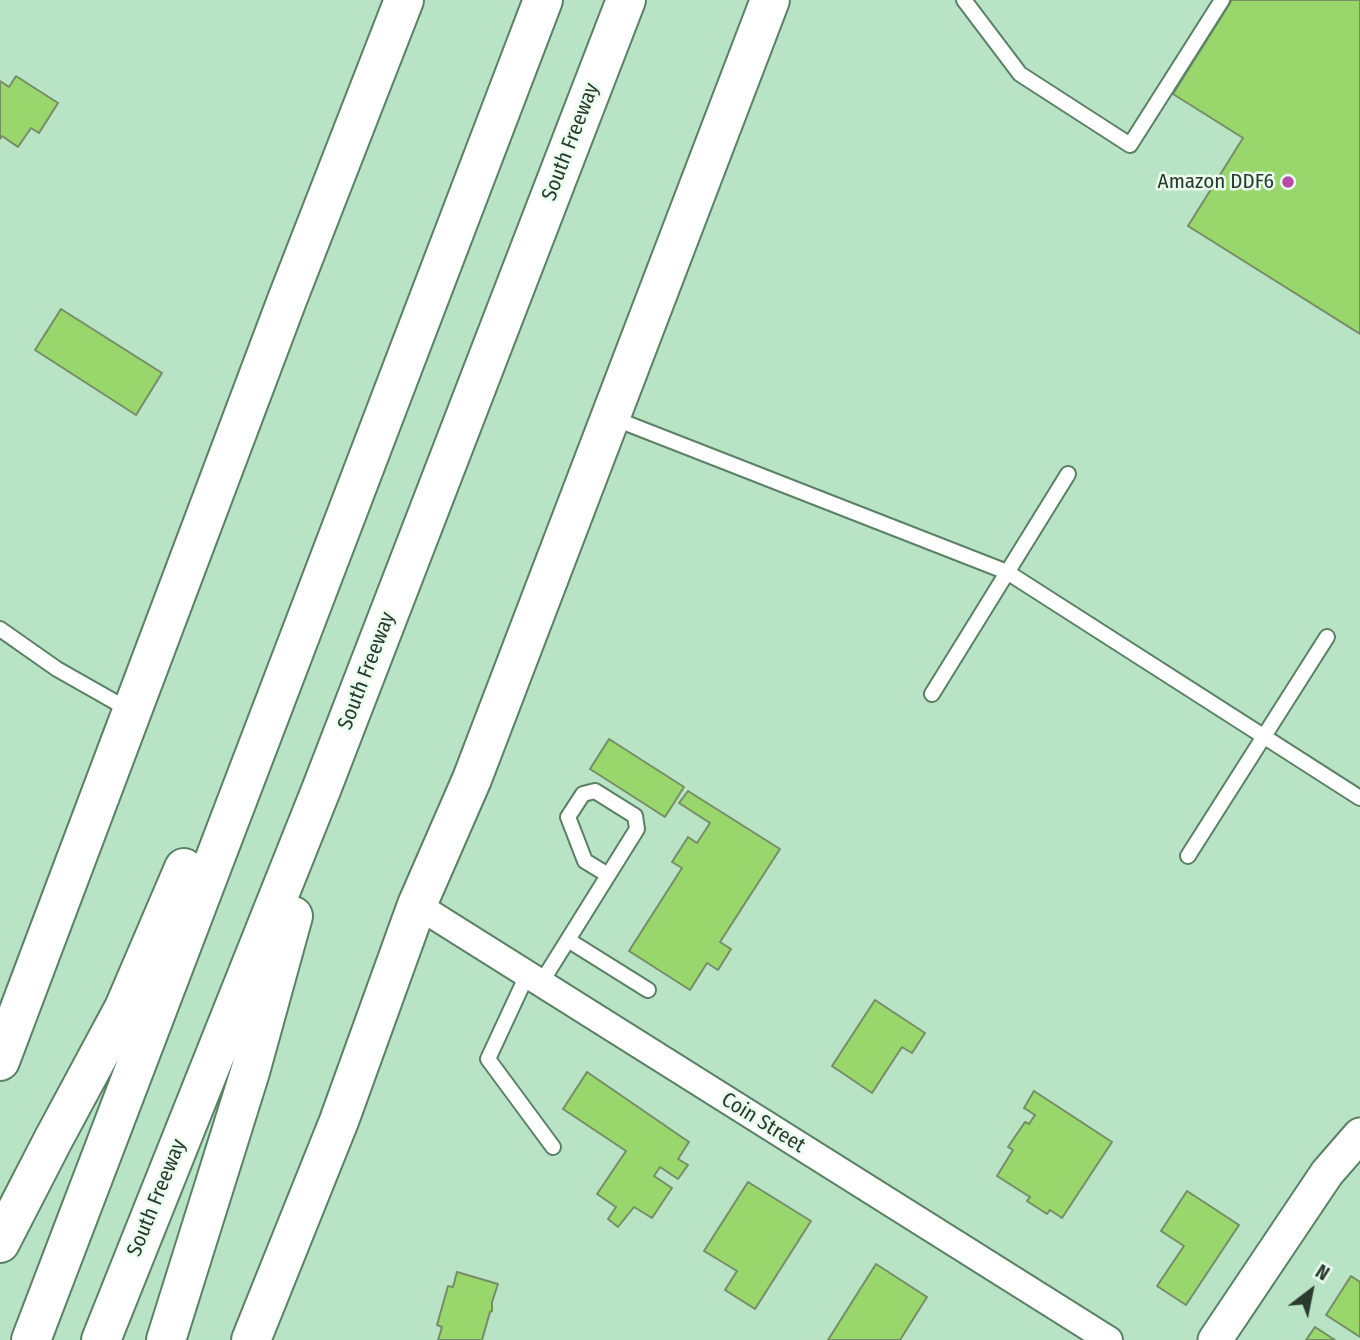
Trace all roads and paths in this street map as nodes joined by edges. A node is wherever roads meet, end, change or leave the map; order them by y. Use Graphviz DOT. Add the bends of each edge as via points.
graph roads {
  1 [pos="404,0"];
  2 [pos="542,0"];
  3 [pos="625,0"];
  4 [pos="770,0"];
  5 [pos="964,0"];
  6 [pos="1222,0"];
  7 [pos="610,417"];
  8 [pos="1068,474"];
  9 [pos="348,510"];
  10 [pos="1007,572"];
  11 [pos="0,629"];
  12 [pos="1327,637"];
  13 [pos="932,694"];
  14 [pos="132,712"];
  15 [pos="1265,737"];
  16 [pos="321,790"];
  17 [pos="1360,798"];
  18 [pos="1188,856"];
  19 [pos="608,875"];
  20 [pos="417,905"];
  21 [pos="568,940"];
  22 [pos="534,979"];
  23 [pos="648,990"];
  24 [pos="0,1061"];
  25 [pos="1360,1135"];
  26 [pos="553,1147"];
  27 [pos="0,1243"];
  28 [pos="31,1340"];
  29 [pos="101,1340"];
  30 [pos="166,1340"];
  31 [pos="251,1340"];
  32 [pos="1109,1340"];
  33 [pos="1215,1340"];
  1 -- 14 [label="main road"];
  2 -- 9 [label="main road"];
  3 -- 16 [label="main road, South Freeway"];
  4 -- 7 [label="main road"];
  5 -- 6 [label="lane" via="1020,74 1130,145"];
  7 -- 10 [label="lane"];
  7 -- 20 [label="main road" via="471,779"];
  8 -- 10 [label="lane"];
  9 -- 27 [label="main road" via="306,553 212,800 124,1008"];
  9 -- 28 [label="main road"];
  10 -- 13 [label="lane"];
  10 -- 15 [label="lane"];
  11 -- 14 [label="lane" via="57,669"];
  12 -- 15 [label="lane"];
  14 -- 24 [label="main road"];
  15 -- 17 [label="lane"];
  15 -- 18 [label="lane"];
  16 -- 29 [label="main road, South Freeway"];
  16 -- 30 [label="main road" via="305,872 250,1072"];
  19 -- 19 [label="lane" via="585,861 568,817 583,794 595,791 635,816 637,830"];
  19 -- 21 [label="lane"];
  20 -- 22 [label="street, Coin Street"];
  20 -- 31 [label="main road" via="339,1121"];
  21 -- 22 [label="lane"];
  21 -- 23 [label="lane"];
  22 -- 26 [label="lane" via="488,1059"];
  22 -- 32 [label="street, Coin Street"];
  25 -- 33 [label="street" via="1327,1173"];
}
